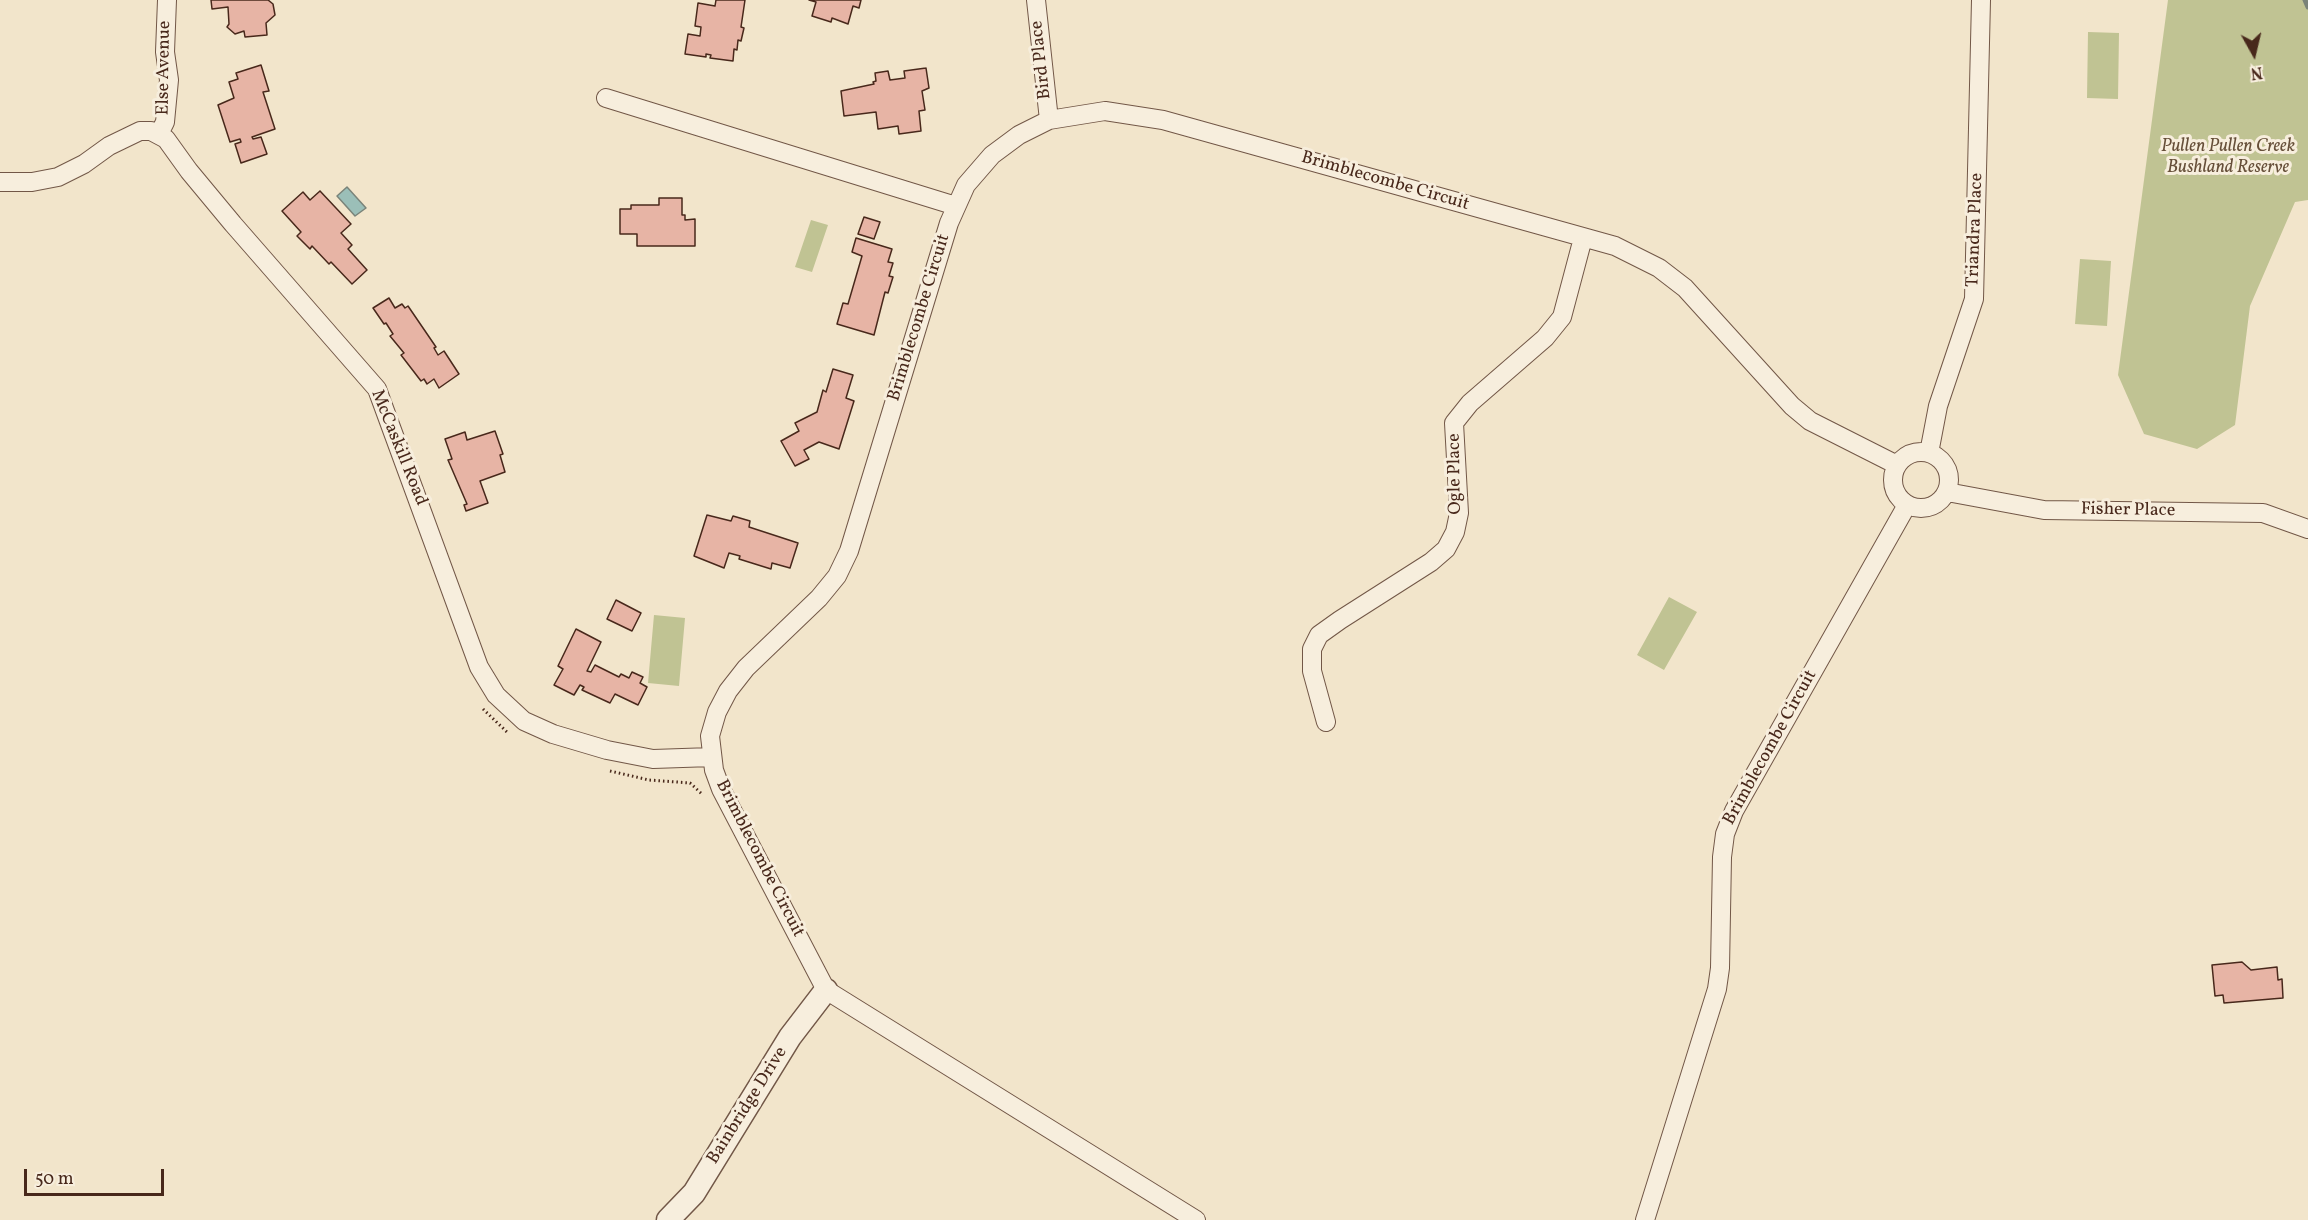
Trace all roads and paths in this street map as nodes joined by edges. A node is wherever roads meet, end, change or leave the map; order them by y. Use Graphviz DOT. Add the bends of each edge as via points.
graph roads {
  1 [pos="167,0"];
  2 [pos="1036,0"];
  3 [pos="1980,0"];
  4 [pos="606,98"];
  5 [pos="1049,120"];
  6 [pos="159,134"];
  7 [pos="0,182"];
  8 [pos="956,206"];
  9 [pos="1583,238"];
  10 [pos="1929,453"];
  11 [pos="1897,465"];
  12 [pos="1947,492"];
  13 [pos="1907,505"];
  14 [pos="2308,529"];
  15 [pos="479,704"];
  16 [pos="1326,722"];
  17 [pos="509,734"];
  18 [pos="712,757"];
  19 [pos="600,768"];
  20 [pos="705,799"];
  21 [pos="826,990"];
  22 [pos="668,1220"];
  23 [pos="1196,1220"];
  24 [pos="1645,1220"];
  1 -- 6 [label="street, Else Avenue" via="165,52 169,80 165,122"];
  2 -- 5 [label="street, Bird Place"];
  3 -- 10 [label="street, Triandra Place" via="1974,299 1938,406"];
  4 -- 8 [label="street"];
  5 -- 8 [label="street, Brimblecombe Circuit" via="992,155 966,185"];
  5 -- 9 [label="street, Brimblecombe Circuit" via="1105,111 1163,120"];
  6 -- 7 [label="street" via="140,131 58,177"];
  6 -- 18 [label="street, McCaskill Road" via="377,389 478,667 496,696 524,721 607,750 653,759"];
  8 -- 18 [label="street, Brimblecombe Circuit" via="849,551 837,576 819,598 746,668 728,692 710,736"];
  9 -- 11 [label="street, Brimblecombe Circuit" via="1615,246 1659,268 1684,288 1810,421"];
  9 -- 16 [label="street, Ogle Place" via="1562,317 1545,338 1470,403 1454,423 1459,513 1446,549 1319,635 1312,649 1312,671"];
  10 -- 11 [label="street" via="1908,455"];
  10 -- 12 [label="street" via="1938,457 1949,473"];
  11 -- 13 [label="street" via="1895,491"];
  12 -- 13 [label="street" via="1942,500 1926,508"];
  12 -- 14 [label="street, Fisher Place" via="2044,510 2263,513"];
  13 -- 24 [label="street, Brimblecombe Circuit" via="1734,811 1725,834 1717,989"];
  15 -- 17 [label="path"];
  18 -- 21 [label="street, Brimblecombe Circuit" via="721,789"];
  19 -- 20 [label="path" via="630,777 690,783"];
  21 -- 22 [label="street, Bainbridge Drive" via="790,1037 694,1193"];
  21 -- 23 [label="street"];
}
